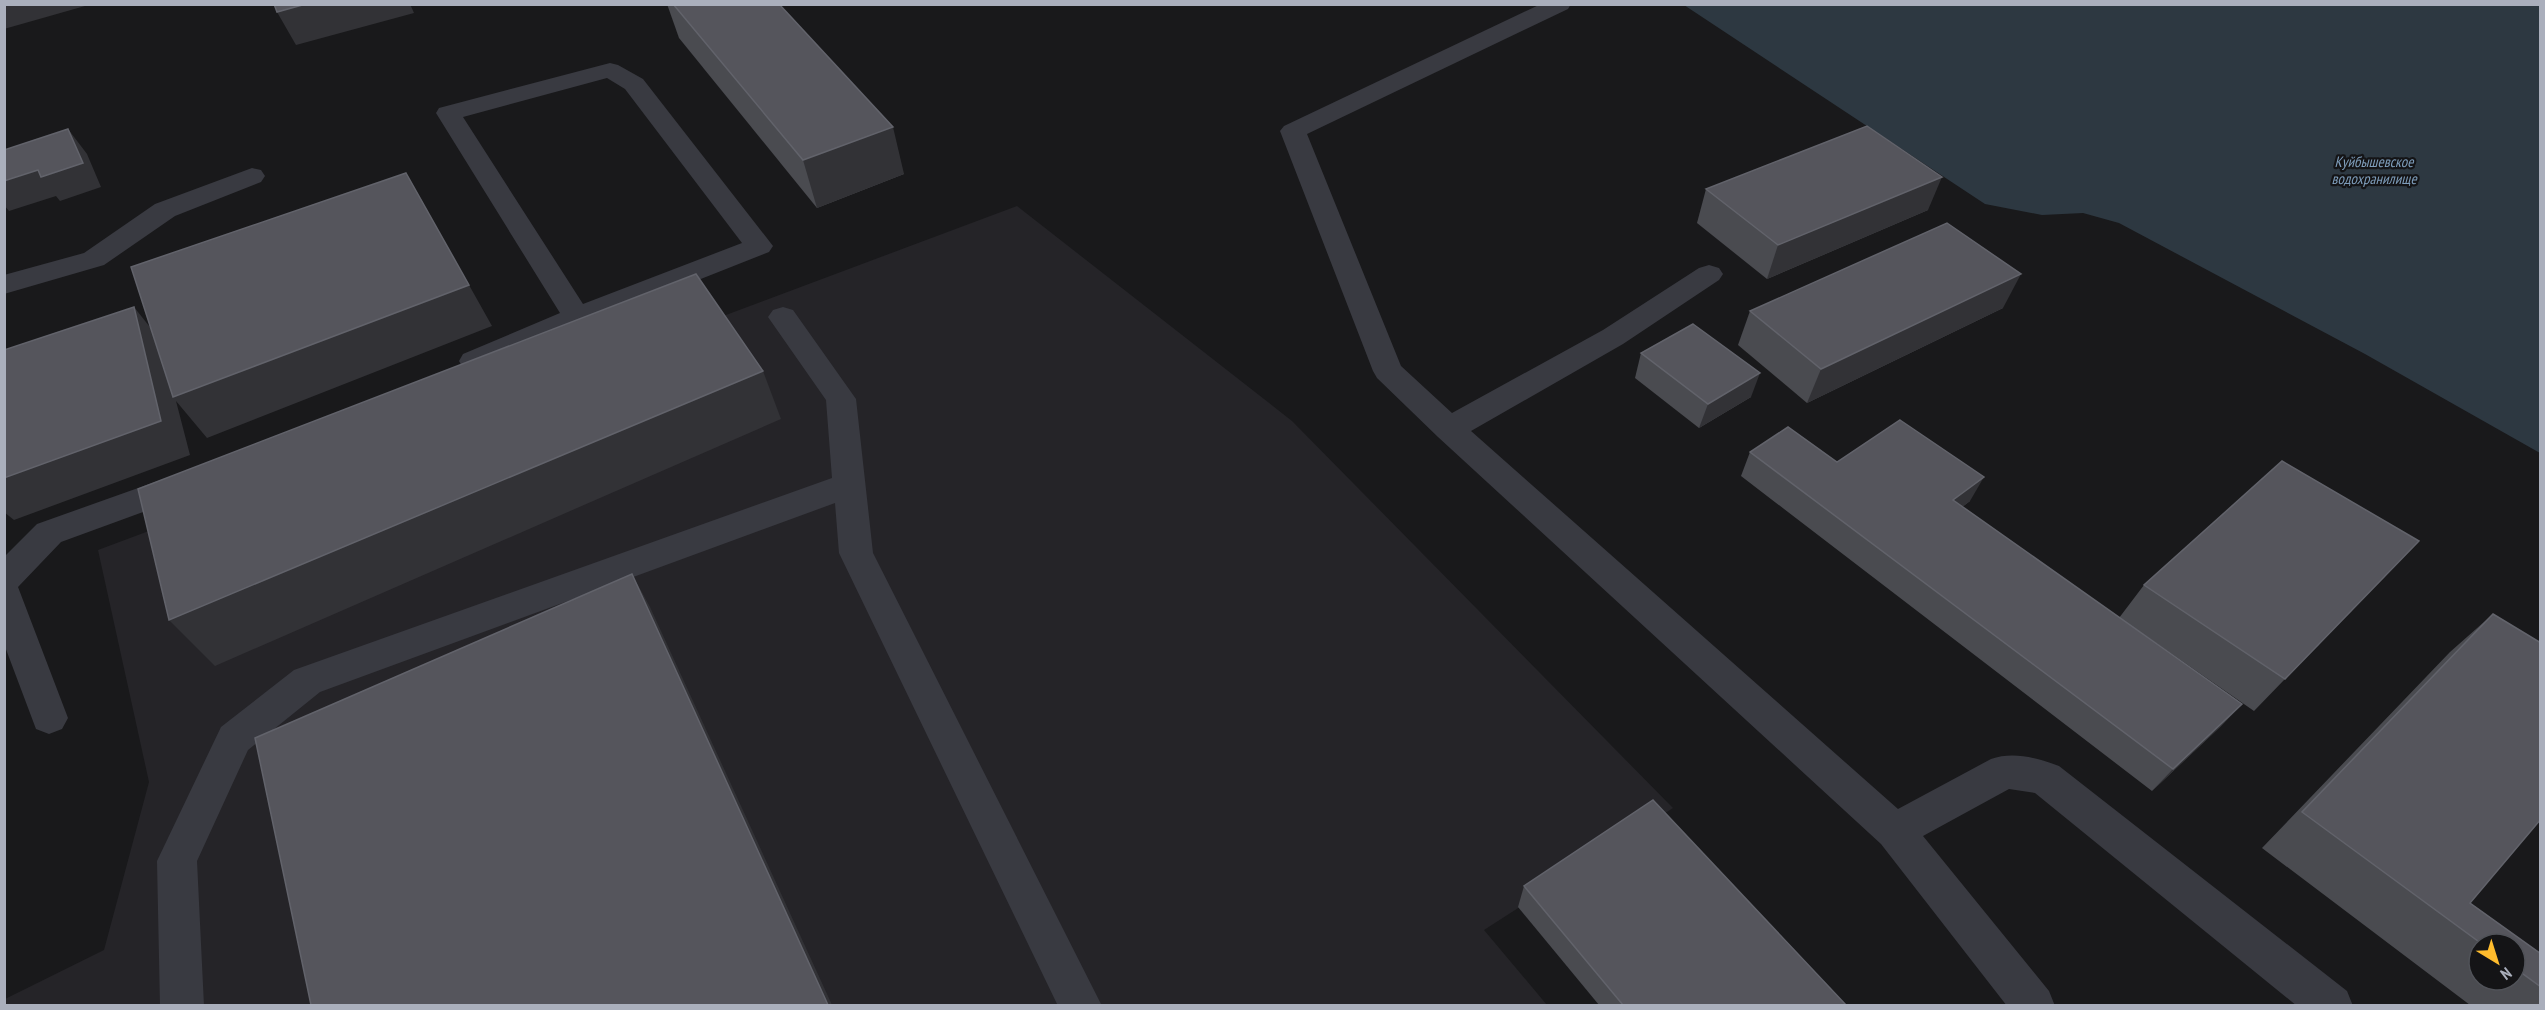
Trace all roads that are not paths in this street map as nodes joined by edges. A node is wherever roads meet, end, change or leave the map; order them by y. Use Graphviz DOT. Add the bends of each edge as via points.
graph roads {
  1 [pos="1560,4"];
  2 [pos="252,176"];
  3 [pos="1709,274"];
  4 [pos="4,285"];
  5 [pos="577,316"];
  6 [pos="783,317"];
  7 [pos="446,374"];
  8 [pos="1449,429"];
  9 [pos="215,472"];
  10 [pos="849,484"];
  11 [pos="4,579"];
  12 [pos="4,592"];
  13 [pos="49,718"];
  14 [pos="1895,831"];
  15 [pos="182,1005"];
  16 [pos="1081,1005"];
  17 [pos="2034,1005"];
  18 [pos="2332,1005"];
  1 -- 8 [label="lane" via="1293,131 1388,371"];
  2 -- 4 [label="lane" via="165,210 94,259"];
  3 -- 8 [label="lane" via="1612,337"];
  5 -- 5 [label="lane" via="448,113 610,70 634,84 759,246"];
  5 -- 7 [label="lane"];
  6 -- 10 [label="lane" via="841,399"];
  8 -- 14 [label="lane"];
  9 -- 11 [label="lane" via="49,533"];
  10 -- 15 [label="lane" via="307,681 234,739 177,861"];
  10 -- 16 [label="lane" via="856,553"];
  12 -- 13 [label="lane"];
  14 -- 17 [label="lane"];
  14 -- 18 [label="lane" via="2005,771 2045,778"];
}
